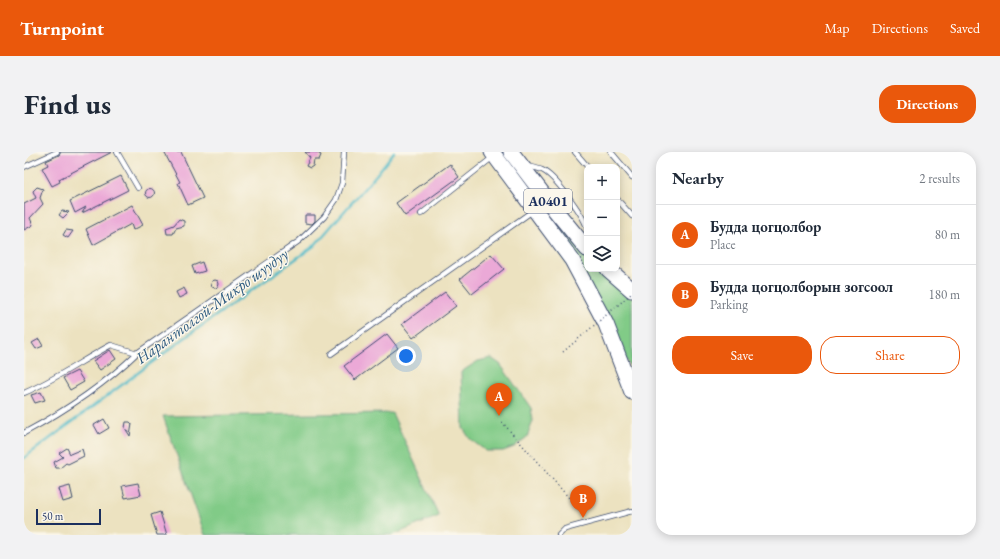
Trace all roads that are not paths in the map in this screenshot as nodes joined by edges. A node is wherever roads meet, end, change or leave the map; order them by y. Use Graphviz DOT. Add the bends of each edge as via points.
graph roads {
  1 [pos="57,152"];
  2 [pos="116,152"];
  3 [pos="344,152"];
  4 [pos="575,152"];
  5 [pos="611,152"];
  6 [pos="493,154"];
  7 [pos="515,158"];
  8 [pos="585,164"];
  9 [pos="24,167"];
  10 [pos="632,177"];
  11 [pos="138,188"];
  12 [pos="618,200"];
  13 [pos="534,209"];
  14 [pos="421,214"];
  15 [pos="632,216"];
  16 [pos="584,219"];
  17 [pos="584,245"];
  18 [pos="611,272"];
  19 [pos="632,290"];
  20 [pos="137,353"];
  21 [pos="331,354"];
  22 [pos="632,392"];
  23 [pos="24,393"];
  24 [pos="24,433"];
  25 [pos="632,511"];
  26 [pos="559,535"];
  1 -- 9 [label="lane"];
  2 -- 11 [label="lane"];
  3 -- 20 [label="lane" via="342,183 336,200 324,217 299,241"];
  4 -- 8 [label="lane"];
  5 -- 10 [label="lane"];
  6 -- 13 [label="highway, A0401"];
  6 -- 14 [label="lane"];
  7 -- 16 [label="lane" via="551,177"];
  7 -- 17 [label="highway, A0401"];
  12 -- 15 [label="lane"];
  13 -- 21 [label="lane"];
  13 -- 22 [label="highway, A0401" via="572,260 596,301"];
  18 -- 19 [label="highway"];
  20 -- 23 [label="lane" via="111,345 78,362 48,383"];
  20 -- 24 [label="lane" via="114,375 72,406"];
  25 -- 26 [label="lane" via="565,529"];
}
